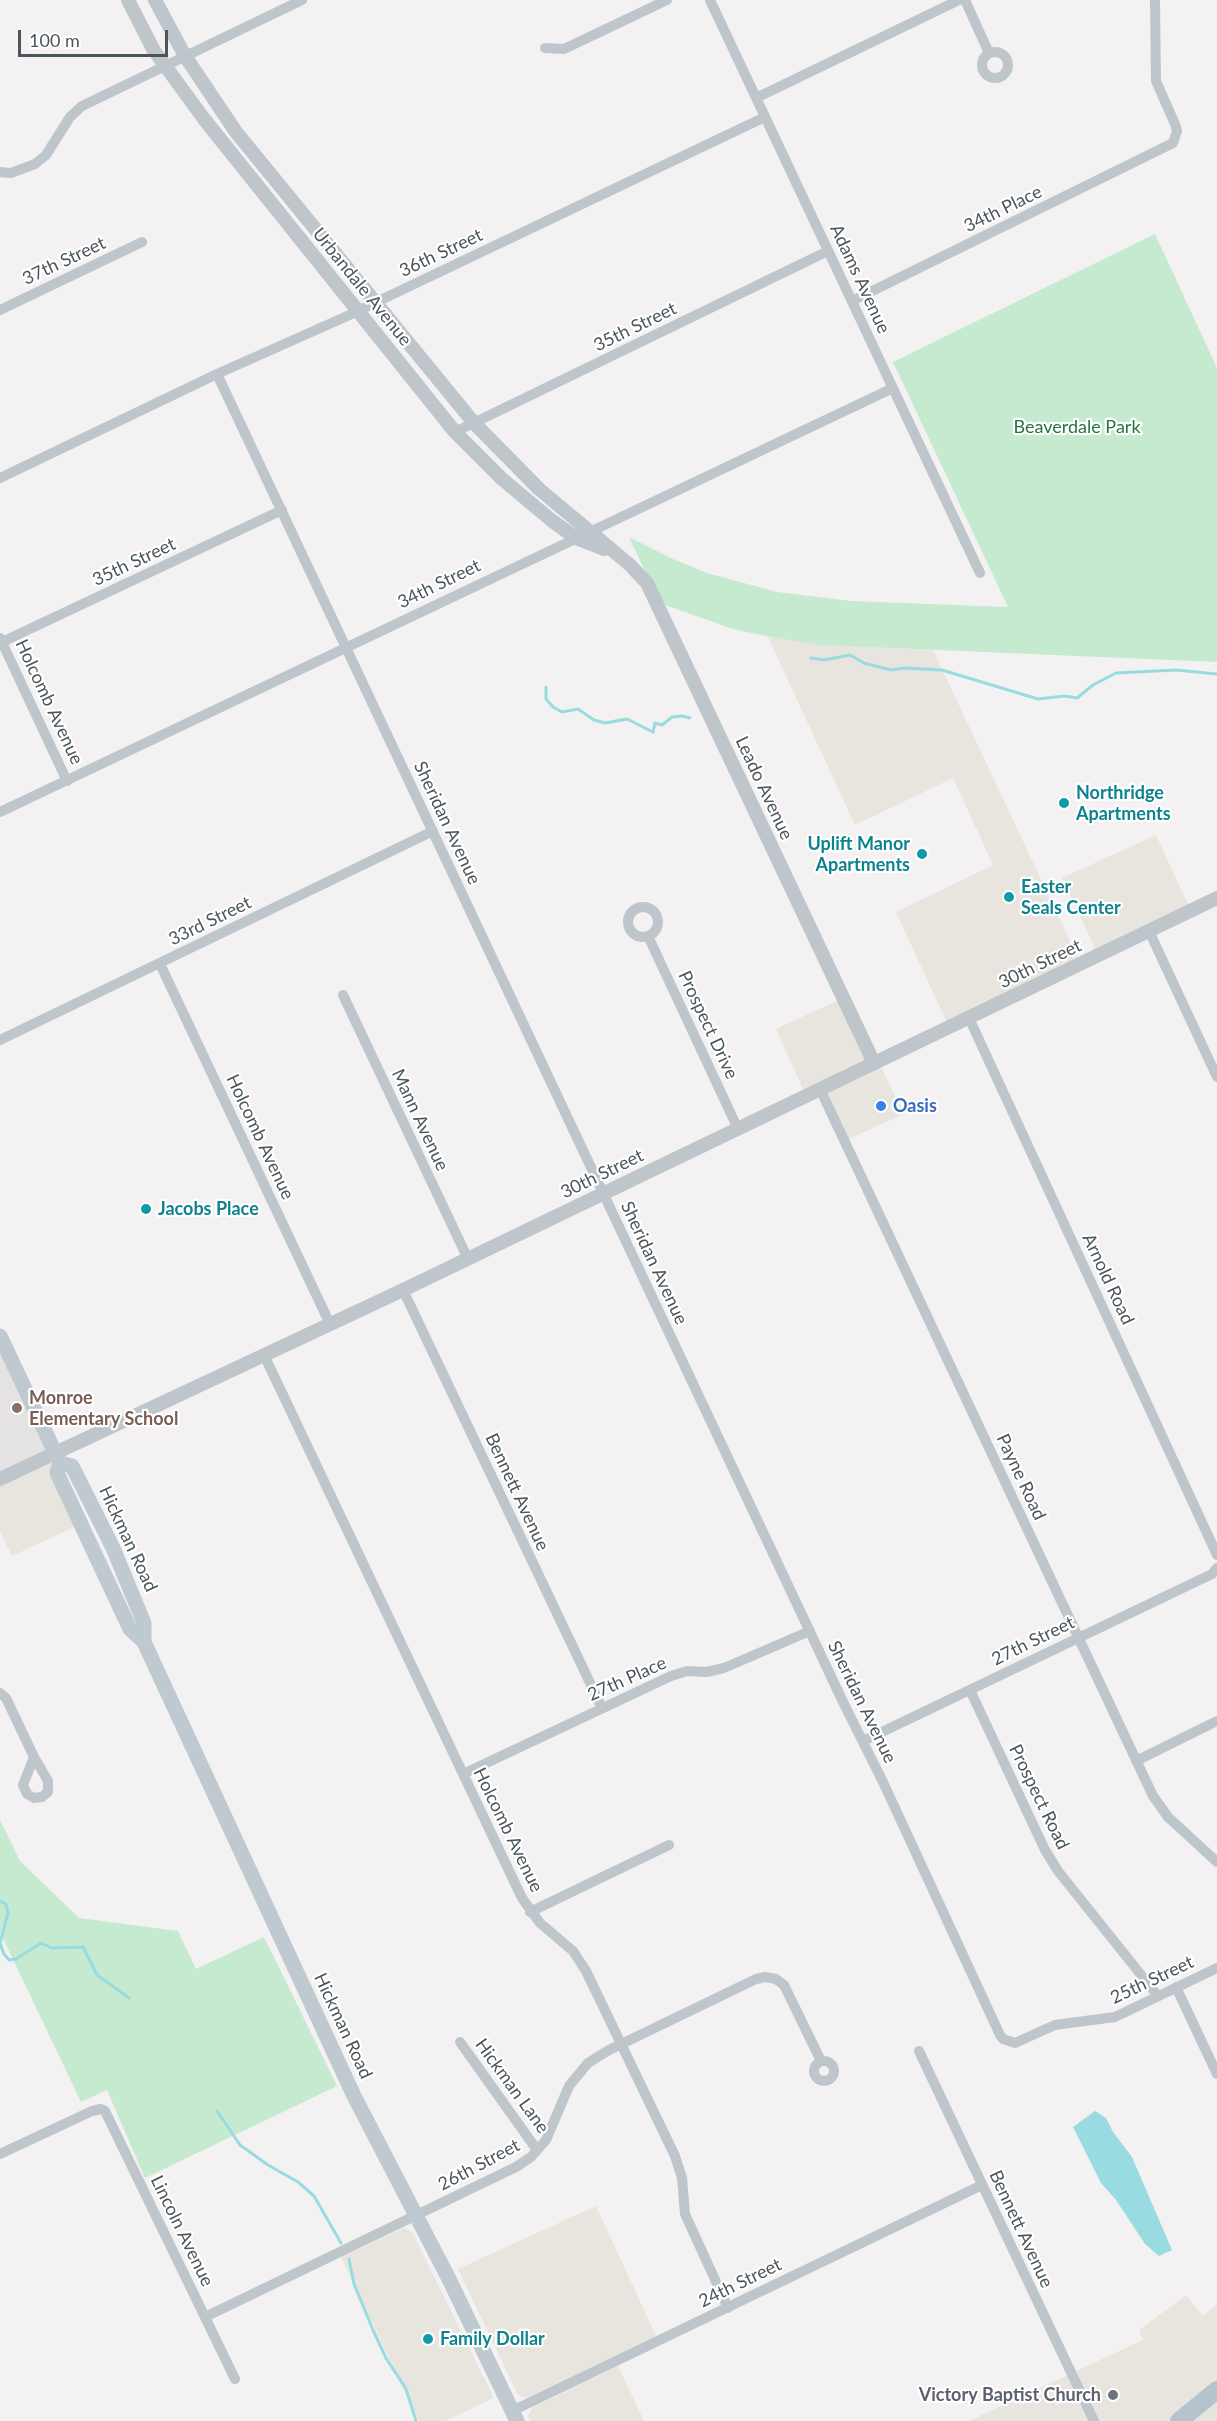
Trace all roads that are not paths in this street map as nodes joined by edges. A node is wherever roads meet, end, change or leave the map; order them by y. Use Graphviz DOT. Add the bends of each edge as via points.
graph roads {
  1 [pos="128,0"];
  2 [pos="155,0"];
  3 [pos="302,0"];
  4 [pos="667,0"];
  5 [pos="710,0"];
  6 [pos="959,0"];
  7 [pos="965,0"];
  8 [pos="1155,0"];
  9 [pos="545,48"];
  10 [pos="989,53"];
  11 [pos="185,56"];
  12 [pos="165,66"];
  13 [pos="756,98"];
  14 [pos="765,117"];
  15 [pos="0,172"];
  16 [pos="142,242"];
  17 [pos="828,251"];
  18 [pos="852,301"];
  19 [pos="375,303"];
  20 [pos="0,310"];
  21 [pos="358,311"];
  22 [pos="217,374"];
  23 [pos="893,388"];
  24 [pos="474,423"];
  25 [pos="455,432"];
  26 [pos="0,478"];
  27 [pos="282,510"];
  28 [pos="589,531"];
  29 [pos="576,538"];
  30 [pos="612,552"];
  31 [pos="980,573"];
  32 [pos="652,593"];
  33 [pos="1,641"];
  34 [pos="346,647"];
  35 [pos="67,781"];
  36 [pos="0,812"];
  37 [pos="433,831"];
  38 [pos="1217,898"];
  39 [pos="1149,931"];
  40 [pos="648,936"];
  41 [pos="160,964"];
  42 [pos="343,995"];
  43 [pos="969,1018"];
  44 [pos="0,1040"];
  45 [pos="874,1063"];
  46 [pos="1217,1077"];
  47 [pos="820,1089"];
  48 [pos="738,1129"];
  49 [pos="604,1193"];
  50 [pos="468,1258"];
  51 [pos="403,1290"];
  52 [pos="330,1324"];
  53 [pos="0,1336"];
  54 [pos="264,1355"];
  55 [pos="57,1458"];
  56 [pos="0,1479"];
  57 [pos="1217,1555"];
  58 [pos="1217,1568"];
  59 [pos="810,1631"];
  60 [pos="1079,1637"];
  61 [pos="970,1690"];
  62 [pos="0,1693"];
  63 [pos="602,1708"];
  64 [pos="1217,1721"];
  65 [pos="863,1741"];
  66 [pos="34,1757"];
  67 [pos="1136,1761"];
  68 [pos="463,1774"];
  69 [pos="669,1845"];
  70 [pos="1217,1862"];
  71 [pos="530,1912"];
  72 [pos="1217,1968"];
  73 [pos="1176,1988"];
  74 [pos="1158,1996"];
  75 [pos="1000,2035"];
  76 [pos="460,2042"];
  77 [pos="621,2044"];
  78 [pos="919,2051"];
  79 [pos="821,2061"];
  80 [pos="1217,2074"];
  81 [pos="537,2150"];
  82 [pos="0,2154"];
  83 [pos="982,2185"];
  84 [pos="417,2216"];
  85 [pos="728,2308"];
  86 [pos="205,2317"];
  87 [pos="235,2379"];
  88 [pos="1217,2390"];
  89 [pos="515,2416"];
  90 [pos="1094,2421"];
  91 [pos="1179,2421"];
  1 -- 12 [label="street, Urbandale Avenue"];
  2 -- 11 [label="street, Urbandale Avenue"];
  3 -- 11 [label="street"];
  4 -- 9 [label="street" via="564,49"];
  5 -- 13 [label="street, Adams Avenue"];
  6 -- 13 [label="street"];
  7 -- 10 [label="street"];
  8 -- 18 [label="street, 34th Place" via="1156,81 1177,131 1169,147"];
  11 -- 12 [label="street"];
  11 -- 19 [label="street, Urbandale Avenue" via="236,132"];
  12 -- 15 [label="street" via="82,106 35,164 11,173"];
  12 -- 21 [label="street, Urbandale Avenue"];
  13 -- 14 [label="street, Adams Avenue"];
  14 -- 17 [label="street, Adams Avenue"];
  14 -- 19 [label="street, 36th Street"];
  16 -- 20 [label="street, 37th Street"];
  17 -- 18 [label="street, Adams Avenue"];
  17 -- 24 [label="street, 35th Street"];
  18 -- 23 [label="street, Adams Avenue"];
  19 -- 21 [label="street, 36th Street"];
  19 -- 24 [label="street, Urbandale Avenue"];
  21 -- 22 [label="street, 36th Street"];
  21 -- 25 [label="street, Urbandale Avenue"];
  22 -- 26 [label="street, 36th Street"];
  22 -- 27 [label="street, Sheridan Avenue"];
  23 -- 28 [label="street, 34th Street"];
  23 -- 31 [label="street, Adams Avenue"];
  24 -- 25 [label="street, 35th Street"];
  24 -- 28 [label="street, Urbandale Avenue" via="516,468"];
  25 -- 29 [label="street, Urbandale Avenue" via="501,478"];
  27 -- 33 [label="street, 35th Street"];
  27 -- 34 [label="street, Sheridan Avenue"];
  28 -- 29 [label="street, 34th Street"];
  28 -- 30 [label="street, Urbandale Avenue"];
  29 -- 30 [label="street, Urbandale Avenue"];
  29 -- 34 [label="street, 34th Street"];
  30 -- 32 [label="street, Urbandale Avenue" via="630,565"];
  32 -- 45 [label="street, Leado Avenue"];
  33 -- 35 [label="street, Holcomb Avenue"];
  34 -- 35 [label="street, 34th Street"];
  34 -- 37 [label="street, Sheridan Avenue"];
  35 -- 36 [label="street, 34th Street"];
  37 -- 41 [label="street, 33rd Street"];
  37 -- 49 [label="street, Sheridan Avenue"];
  38 -- 39 [label="street, 30th Street"];
  39 -- 43 [label="street, 30th Street"];
  39 -- 46 [label="street"];
  40 -- 48 [label="street, Prospect Drive"];
  41 -- 44 [label="street, 33rd Street"];
  41 -- 52 [label="street, Holcomb Avenue"];
  42 -- 50 [label="street, Mann Avenue"];
  43 -- 45 [label="street, 30th Street"];
  43 -- 57 [label="street, Arnold Road"];
  45 -- 47 [label="street, 30th Street"];
  47 -- 48 [label="street, 30th Street"];
  47 -- 60 [label="street, Payne Road"];
  48 -- 49 [label="street, 30th Street"];
  49 -- 50 [label="street, 30th Street"];
  49 -- 59 [label="street, Sheridan Avenue"];
  50 -- 51 [label="street, 30th Street"];
  51 -- 52 [label="street, 30th Street"];
  51 -- 63 [label="street, Bennett Avenue"];
  52 -- 54 [label="street, 30th Street"];
  53 -- 55 [label="main road, Hickman Road"];
  54 -- 55 [label="street, 30th Street"];
  54 -- 68 [label="street, Holcomb Avenue"];
  55 -- 56 [label="street, 30th Street"];
  55 -- 84 [label="main road, Hickman Road" via="72,1466 113,1548 144,1623 144,1642 350,2087"];
  58 -- 60 [label="street, 27th Street" via="1212,1574"];
  59 -- 63 [label="street, 27th Place" via="724,1668 671,1676"];
  59 -- 65 [label="street, Sheridan Avenue"];
  60 -- 61 [label="street, 27th Street"];
  60 -- 67 [label="street, Payne Road"];
  61 -- 65 [label="street, 27th Street"];
  61 -- 74 [label="street, Prospect Road" via="1045,1850"];
  62 -- 66 [label="street"];
  63 -- 68 [label="street, 27th Place"];
  64 -- 67 [label="street"];
  65 -- 75 [label="street, Sheridan Avenue"];
  67 -- 70 [label="street, Payne Road" via="1168,1817"];
  68 -- 71 [label="street, Holcomb Avenue"];
  69 -- 71 [label="street"];
  71 -- 77 [label="street, Holcomb Avenue" via="566,1944 586,1971"];
  72 -- 73 [label="street, 25th Street"];
  73 -- 74 [label="street, 25th Street"];
  73 -- 80 [label="street"];
  74 -- 75 [label="street, 25th Street" via="1115,2016 1054,2025 1021,2042 1009,2043"];
  76 -- 81 [label="street, Hickman Lane"];
  77 -- 79 [label="street, 26th Street" via="765,1977 784,1986"];
  77 -- 81 [label="street, 26th Street" via="588,2063 576,2075 546,2140"];
  77 -- 85 [label="street, Holcomb Avenue" via="675,2156 682,2178 685,2214"];
  78 -- 83 [label="street, Bennett Avenue"];
  81 -- 84 [label="street, 26th Street" via="516,2167"];
  82 -- 86 [label="street, Lincoln Avenue" via="101,2109 108,2115"];
  83 -- 85 [label="street, 24th Street"];
  83 -- 90 [label="street, Bennett Avenue"];
  84 -- 86 [label="street, 26th Street"];
  84 -- 89 [label="main road, Hickman Road"];
  85 -- 89 [label="street, 24th Street"];
  86 -- 87 [label="street, Lincoln Avenue"];
  88 -- 91 [label="main road"];
}
